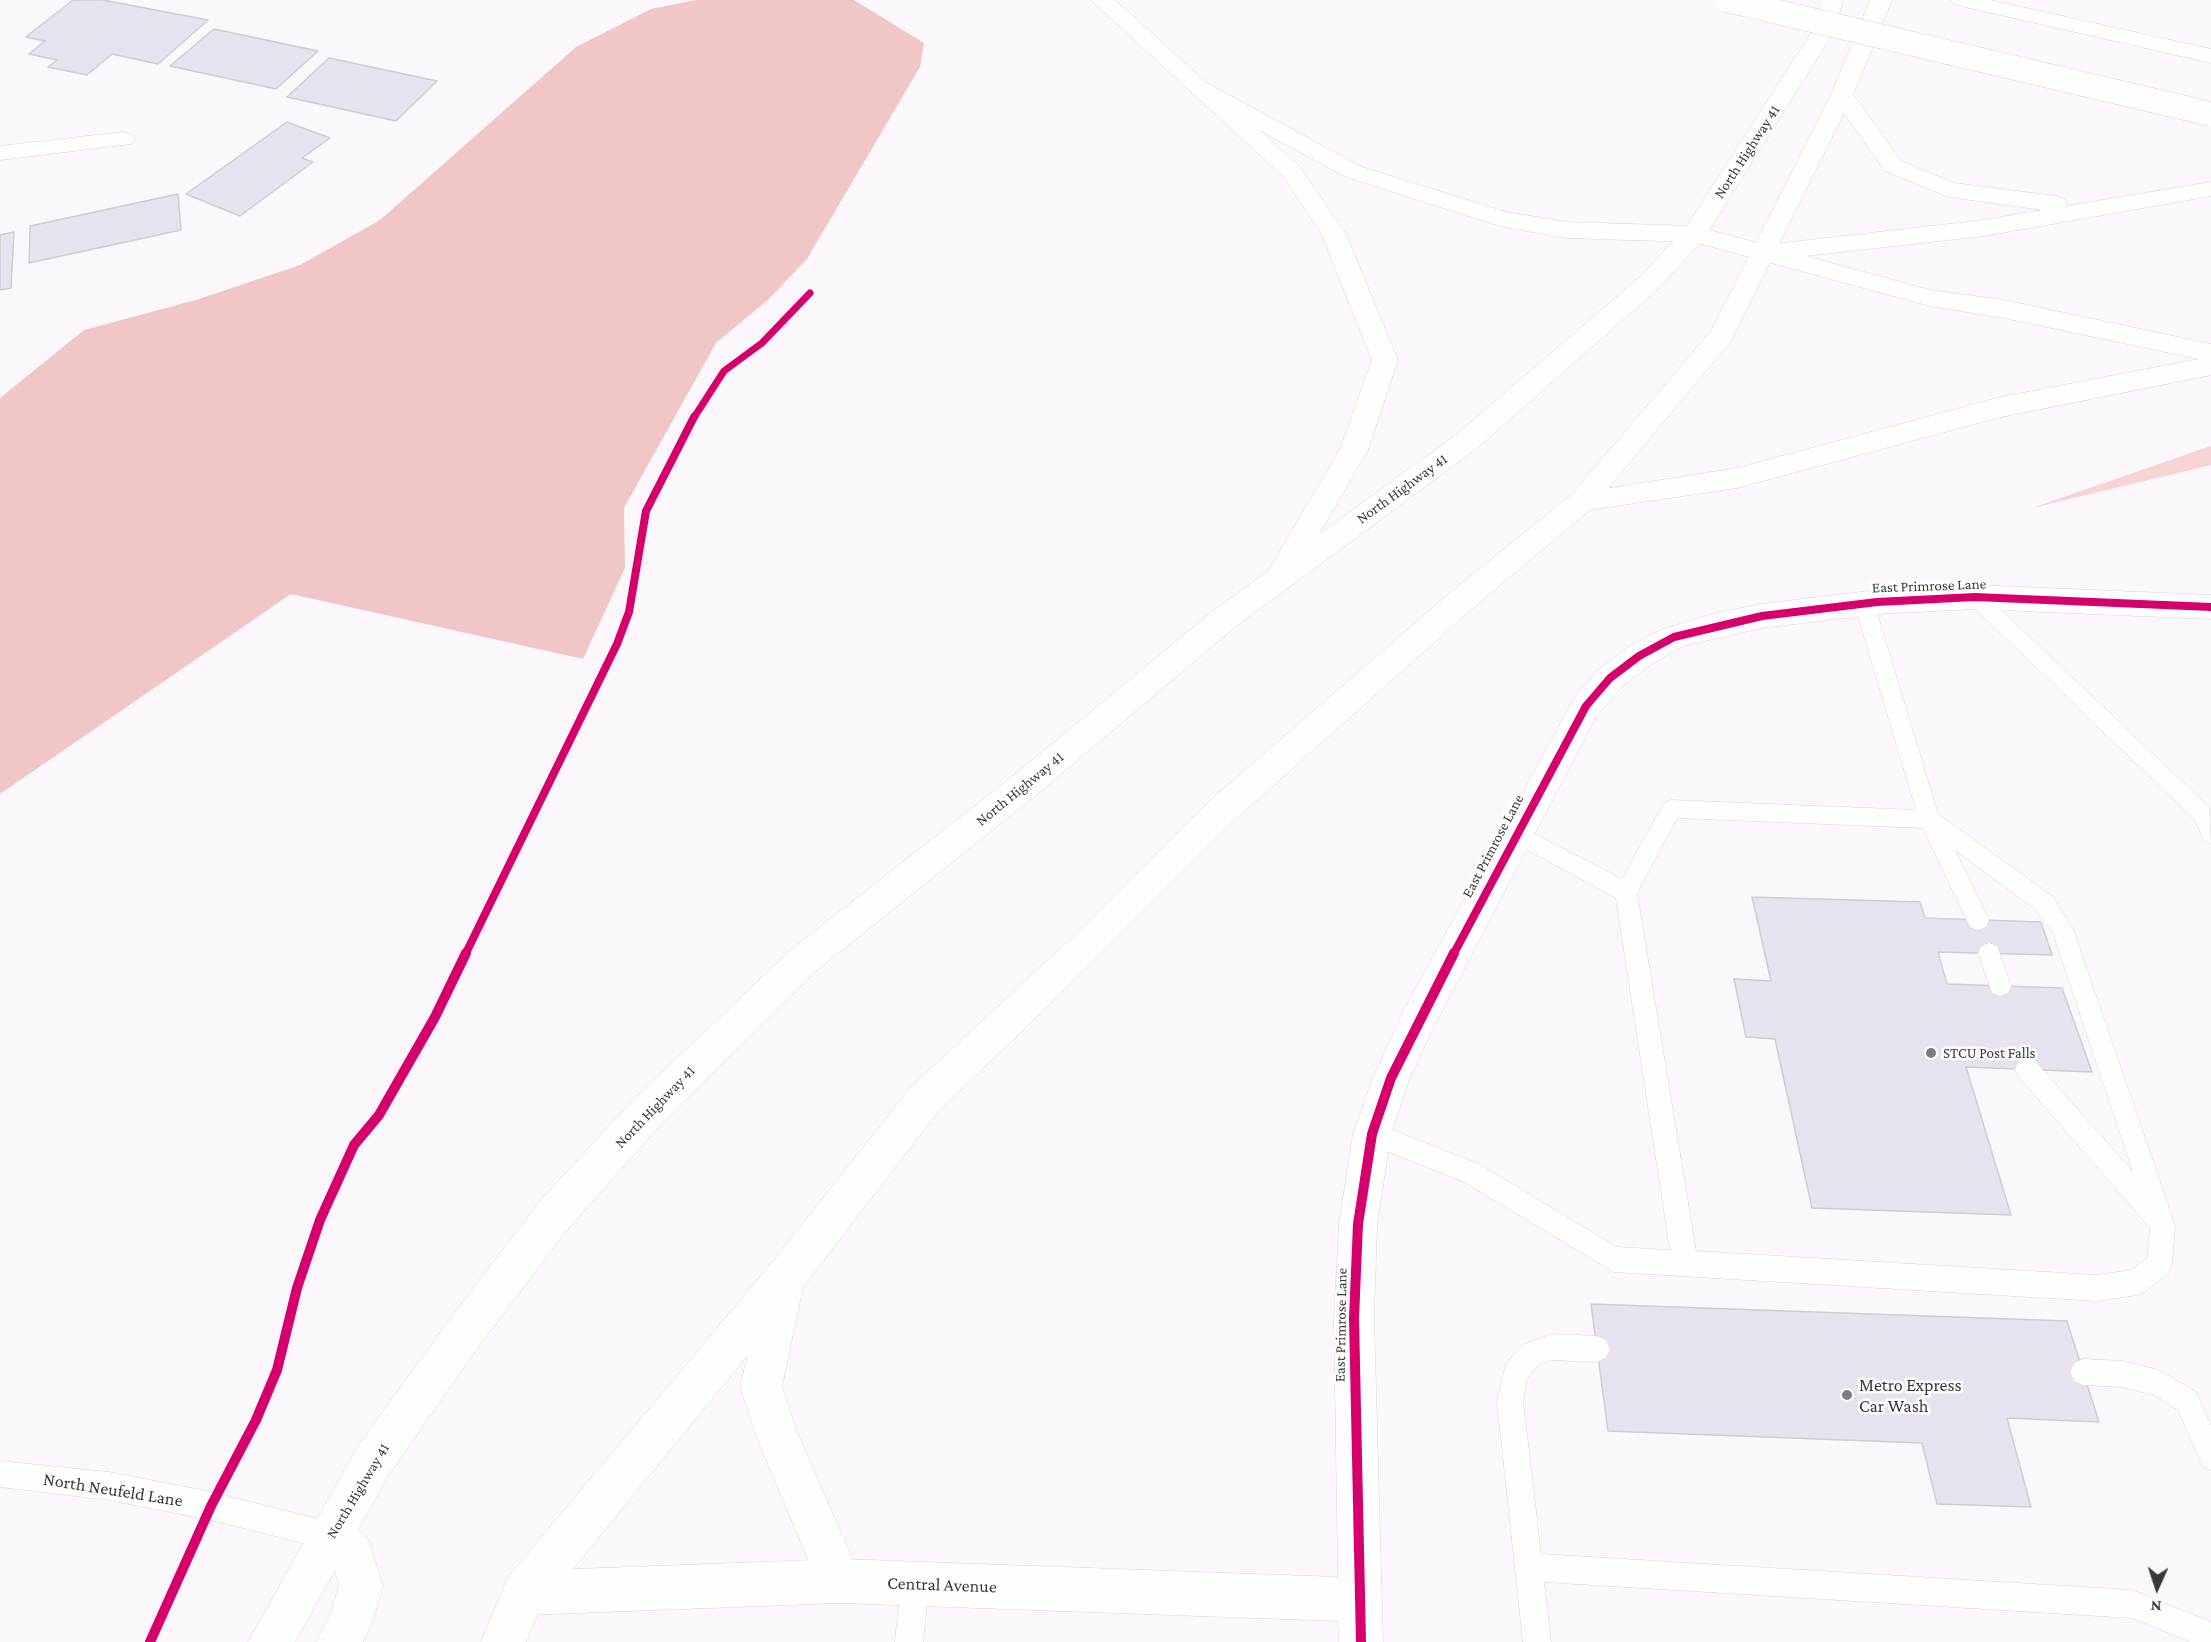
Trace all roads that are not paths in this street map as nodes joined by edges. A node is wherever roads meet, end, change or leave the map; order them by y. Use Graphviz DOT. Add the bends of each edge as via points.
graph roads {
  1 [pos="1102,0"];
  2 [pos="1727,0"];
  3 [pos="1832,0"];
  4 [pos="1881,0"];
  5 [pos="1961,0"];
  6 [pos="2211,56"];
  7 [pos="1196,86"];
  8 [pos="1842,95"];
  9 [pos="2211,114"];
  10 [pos="123,139"];
  11 [pos="0,153"];
  12 [pos="2211,189"];
  13 [pos="2103,207"];
  14 [pos="1694,234"];
  15 [pos="1763,253"];
  16 [pos="2211,353"];
  17 [pos="2211,366"];
  18 [pos="1581,501"];
  19 [pos="1278,580"];
  20 [pos="1975,597"];
  21 [pos="1864,603"];
  22 [pos="2211,606"];
  23 [pos="1929,819"];
  24 [pos="1516,834"];
  25 [pos="2211,835"];
  26 [pos="1626,892"];
  27 [pos="1978,920"];
  28 [pos="1989,953"];
  29 [pos="2000,986"];
  30 [pos="2027,1069"];
  31 [pos="1371,1134"];
  32 [pos="2163,1225"];
  33 [pos="1685,1263"];
  34 [pos="784,1279"];
  35 [pos="1596,1349"];
  36 [pos="2083,1372"];
  37 [pos="2211,1457"];
  38 [pos="0,1474"];
  39 [pos="331,1536"];
  40 [pos="1530,1567"];
  41 [pos="840,1581"];
  42 [pos="915,1584"];
  43 [pos="524,1593"];
  44 [pos="1361,1621"];
  45 [pos="2211,1636"];
  46 [pos="270,1642"];
  47 [pos="338,1642"];
  48 [pos="503,1642"];
  49 [pos="909,1642"];
  50 [pos="1537,1642"];
  1 -- 7 [label="main road"];
  2 -- 9 [label="main road, bridge"];
  3 -- 14 [label="main road, North Highway 41" via="1824,30"];
  4 -- 8 [label="main road"];
  5 -- 6 [label="main road"];
  7 -- 14 [label="main road" via="1354,172 1503,219 1567,230"];
  7 -- 19 [label="main road" via="1290,171 1333,232 1385,360 1354,450"];
  8 -- 13 [label="main road" via="1893,166 1949,190 2012,200"];
  8 -- 15 [label="main road"];
  10 -- 11 [label="main road"];
  12 -- 13 [label="main road"];
  13 -- 15 [label="main road" via="1984,228"];
  14 -- 15 [label="main road"];
  14 -- 19 [label="main road, North Highway 41" via="1649,283 1467,442"];
  15 -- 16 [label="main road" via="1930,298 2004,309"];
  15 -- 18 [label="main road" via="1722,335"];
  17 -- 18 [label="main road" via="2001,407 1737,478"];
  18 -- 34 [label="main road" via="1226,807 924,1100"];
  19 -- 39 [label="main road, North Highway 41" via="1224,619 1024,786 806,959 650,1109 553,1216 464,1333 373,1461"];
  20 -- 21 [label="main road, East Primrose Lane"];
  20 -- 22 [label="main road, East Primrose Lane"];
  20 -- 25 [label="lane" via="2202,813"];
  21 -- 23 [label="lane"];
  21 -- 24 [label="main road, East Primrose Lane" via="1712,626 1674,637 1639,656 1610,678 1586,706"];
  23 -- 26 [label="lane" via="1671,809"];
  23 -- 27 [label="lane"];
  23 -- 32 [label="lane" via="2044,903 2062,929"];
  24 -- 26 [label="lane"];
  24 -- 31 [label="main road, East Primrose Lane" via="1418,1020"];
  26 -- 33 [label="lane"];
  28 -- 29 [label="lane"];
  30 -- 32 [label="lane"];
  31 -- 33 [label="lane" via="1470,1172 1614,1259"];
  31 -- 44 [label="main road, East Primrose Lane" via="1358,1224 1354,1318"];
  32 -- 33 [label="lane" via="2159,1264 2137,1282 2097,1288"];
  34 -- 41 [label="main road" via="761,1386 777,1436"];
  34 -- 43 [label="main road"];
  35 -- 40 [label="lane" via="1552,1347 1531,1354 1515,1373 1510,1401"];
  36 -- 37 [label="lane" via="2122,1374 2159,1383 2187,1401"];
  38 -- 39 [label="lane, North Neufeld Lane" via="109,1486"];
  39 -- 46 [label="main road, North Highway 41"];
  39 -- 47 [label="main road" via="353,1554 361,1586 351,1620"];
  40 -- 45 [label="lane" via="2132,1604"];
  40 -- 50 [label="lane"];
  41 -- 42 [label="main road, Central Avenue"];
  41 -- 43 [label="main road, Central Avenue"];
  42 -- 44 [label="main road, Central Avenue"];
  42 -- 49 [label="lane"];
  43 -- 48 [label="main road"];
}
